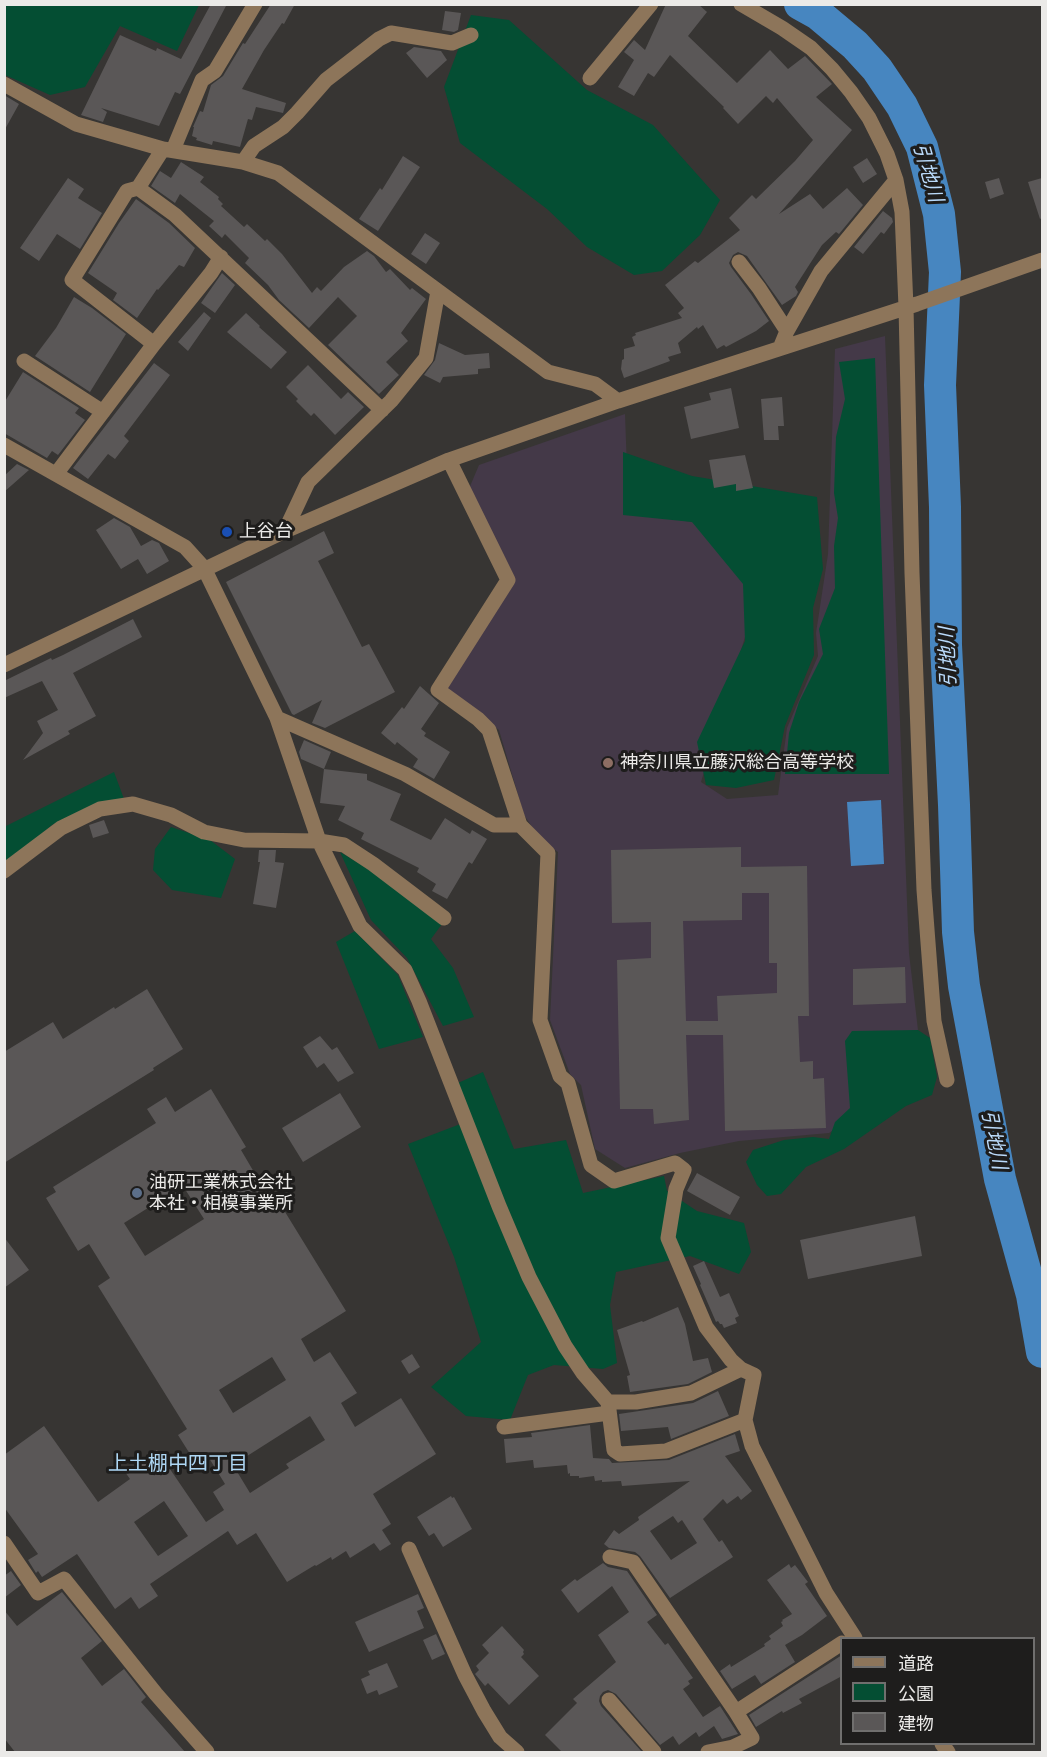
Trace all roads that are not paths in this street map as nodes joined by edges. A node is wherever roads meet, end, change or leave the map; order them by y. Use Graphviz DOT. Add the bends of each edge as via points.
graph roads {
  1 [pos="255,4"];
  2 [pos="651,4"];
  3 [pos="741,4"];
  4 [pos="471,35"];
  5 [pos="590,78"];
  6 [pos="4,84"];
  7 [pos="168,150"];
  8 [pos="243,162"];
  9 [pos="896,180"];
  10 [pos="138,188"];
  11 [pos="221,257"];
  12 [pos="739,262"];
  13 [pos="1041,262"];
  14 [pos="438,291"];
  15 [pos="912,305"];
  16 [pos="787,331"];
  17 [pos="154,344"];
  18 [pos="780,348"];
  19 [pos="24,361"];
  20 [pos="618,402"];
  21 [pos="382,410"];
  22 [pos="103,412"];
  23 [pos="4,445"];
  24 [pos="448,460"];
  25 [pos="56,474"];
  26 [pos="285,531"];
  27 [pos="204,568"];
  28 [pos="4,665"];
  29 [pos="277,718"];
  30 [pos="520,825"];
  31 [pos="319,841"];
  32 [pos="4,871"];
  33 [pos="444,918"];
  34 [pos="946,1080"];
  35 [pos="741,1369"];
  36 [pos="608,1408"];
  37 [pos="745,1420"];
  38 [pos="504,1427"];
  39 [pos="4,1543"];
  40 [pos="409,1549"];
  41 [pos="610,1557"];
  42 [pos="849,1637"];
  43 [pos="840,1645"];
  44 [pos="609,1700"];
  45 [pos="736,1712"];
  46 [pos="207,1752"];
  47 [pos="517,1752"];
  48 [pos="654,1752"];
  49 [pos="708,1752"];
  1 -- 7 [label="street" via="215,71 202,80"];
  2 -- 5 [label="street"];
  3 -- 9 [label="street" via="811,48 832,69 869,118"];
  4 -- 8 [label="street" via="452,43 391,33 379,39 326,80 297,114 254,146"];
  6 -- 7 [label="street" via="76,124"];
  7 -- 8 [label="street"];
  7 -- 10 [label="street"];
  8 -- 14 [label="street" via="278,173"];
  9 -- 15 [label="street"];
  9 -- 16 [label="street" via="821,271"];
  10 -- 11 [label="street"];
  10 -- 17 [label="street" via="127,191 72,280"];
  11 -- 17 [label="street"];
  11 -- 21 [label="street"];
  12 -- 16 [label="street"];
  13 -- 15 [label="street"];
  14 -- 20 [label="street" via="548,372 595,384"];
  14 -- 21 [label="street" via="426,358"];
  15 -- 18 [label="street"];
  15 -- 34 [label="street" via="912,573 924,890 934,1020"];
  16 -- 18 [label="street"];
  17 -- 22 [label="street"];
  18 -- 20 [label="street"];
  19 -- 22 [label="street"];
  20 -- 24 [label="street"];
  21 -- 26 [label="street" via="308,482"];
  22 -- 25 [label="street"];
  23 -- 25 [label="street"];
  24 -- 26 [label="street"];
  24 -- 30 [label="street" via="508,580 438,690 489,730"];
  25 -- 27 [label="street" via="185,547"];
  26 -- 27 [label="street"];
  27 -- 28 [label="street"];
  27 -- 29 [label="street"];
  29 -- 30 [label="street" via="405,774 494,825"];
  29 -- 31 [label="street"];
  30 -- 35 [label="street" via="548,853 540,1020 560,1076 568,1083 591,1165 614,1181 675,1163 684,1170 676,1189 668,1238 706,1327"];
  31 -- 32 [label="street" via="244,840 204,832 171,815 133,804 100,809 61,828"];
  31 -- 33 [label="street" via="344,845"];
  31 -- 36 [label="street" via="360,926 405,970 529,1277 565,1346"];
  35 -- 36 [label="street" via="691,1393"];
  35 -- 37 [label="street" via="754,1375"];
  36 -- 37 [label="street" via="614,1450 620,1454 666,1451"];
  36 -- 38 [label="street"];
  37 -- 42 [label="street" via="752,1446"];
  39 -- 46 [label="street" via="38,1593 64,1579"];
  40 -- 47 [label="street" via="484,1711 500,1737"];
  41 -- 45 [label="street" via="633,1562"];
  43 -- 45 [label="street"];
  44 -- 48 [label="street"];
  45 -- 49 [label="street" via="752,1738"];
}
